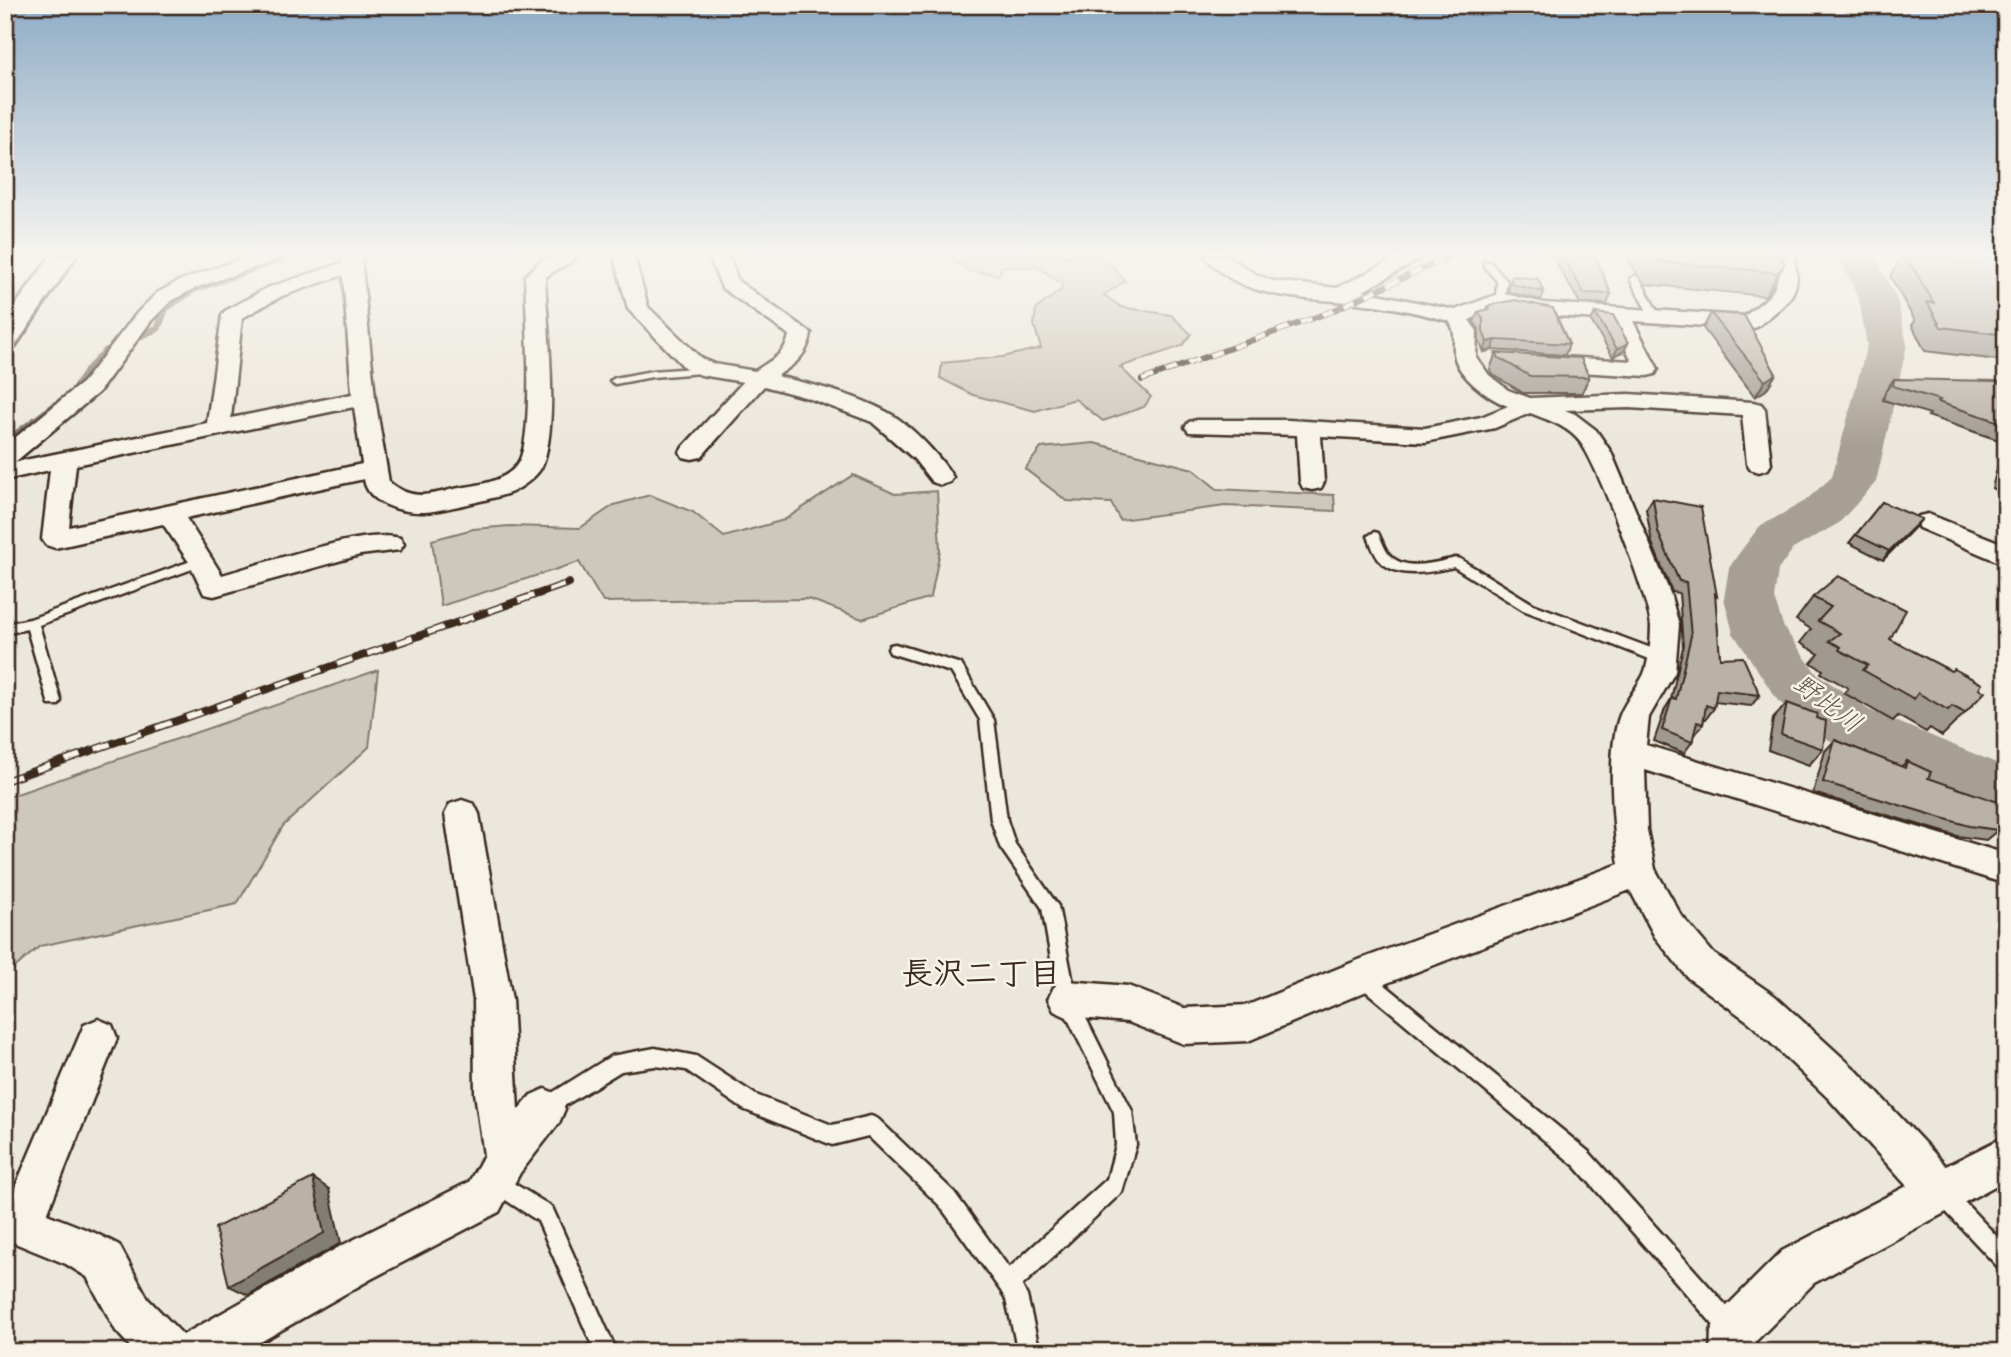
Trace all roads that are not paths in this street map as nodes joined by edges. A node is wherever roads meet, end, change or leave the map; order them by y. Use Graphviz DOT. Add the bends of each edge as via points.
graph roads {
  1 [pos="20,319"];
  2 [pos="142,319"];
  3 [pos="231,319"];
  4 [pos="357,319"];
  5 [pos="537,319"];
  6 [pos="649,319"];
  7 [pos="780,319"];
  8 [pos="1458,319"];
  9 [pos="1622,319"];
  10 [pos="1693,319"];
  11 [pos="1754,319"];
  12 [pos="5,340"];
  13 [pos="1517,361"];
  14 [pos="709,370"];
  15 [pos="759,378"];
  16 [pos="615,381"];
  17 [pos="364,398"];
  18 [pos="1530,405"];
  19 [pos="218,427"];
  20 [pos="1197,427"];
  21 [pos="1308,428"];
  22 [pos="692,452"];
  23 [pos="5,458"];
  24 [pos="64,460"];
  25 [pos="1759,464"];
  26 [pos="374,469"];
  27 [pos="5,472"];
  28 [pos="941,477"];
  29 [pos="1312,482"];
  30 [pos="170,514"];
  31 [pos="1927,522"];
  32 [pos="1374,536"];
  33 [pos="391,544"];
  34 [pos="2006,556"];
  35 [pos="202,561"];
  36 [pos="32,623"];
  37 [pos="5,629"];
  38 [pos="895,649"];
  39 [pos="1662,658"];
  40 [pos="54,701"];
  41 [pos="1629,752"];
  42 [pos="462,814"];
  43 [pos="2006,869"];
  44 [pos="1638,872"];
  45 [pos="1361,976"];
  46 [pos="1067,999"];
  47 [pos="98,1038"];
  48 [pos="545,1108"];
  49 [pos="2006,1157"];
  50 [pos="499,1169"];
  51 [pos="1940,1191"];
  52 [pos="13,1234"];
  53 [pos="2006,1261"];
  54 [pos="1008,1284"];
  55 [pos="1735,1346"];
  56 [pos="167,1352"];
  57 [pos="198,1352"];
  58 [pos="606,1352"];
  59 [pos="1029,1352"];
  1 -- 12 [label="main road"];
  2 -- 23 [label="street" via="91,387"];
  3 -- 19 [label="street"];
  4 -- 17 [label="street"];
  5 -- 26 [label="street" via="536,448 528,468 504,486 424,504 393,499 377,485"];
  6 -- 14 [label="street" via="693,363"];
  7 -- 15 [label="street" via="800,333 798,346 789,358"];
  8 -- 18 [label="street" via="1465,331 1465,358 1481,380 1500,395"];
  9 -- 13 [label="street" via="1647,369"];
  10 -- 11 [label="street" via="1750,323"];
  14 -- 15 [label="street"];
  14 -- 16 [label="lane"];
  15 -- 22 [label="street"];
  15 -- 28 [label="street" via="880,417 923,454"];
  17 -- 19 [label="street"];
  17 -- 26 [label="street"];
  18 -- 21 [label="street" via="1488,423 1425,435"];
  18 -- 25 [label="street" via="1629,401 1753,409"];
  18 -- 39 [label="street" via="1567,419 1588,435 1599,452 1656,593 1665,625"];
  19 -- 24 [label="street"];
  20 -- 21 [label="street"];
  21 -- 29 [label="street"];
  24 -- 27 [label="street"];
  24 -- 30 [label="street" via="55,539"];
  26 -- 30 [label="street"];
  30 -- 35 [label="street"];
  31 -- 34 [label="street"];
  32 -- 39 [label="lane" via="1385,558 1407,569 1456,562 1528,607"];
  33 -- 35 [label="street" via="360,546 214,587"];
  35 -- 36 [label="lane"];
  36 -- 37 [label="lane"];
  36 -- 40 [label="lane"];
  38 -- 46 [label="lane" via="956,668 988,720 999,820 1008,847 1050,906"];
  39 -- 41 [label="street" via="1660,671 1634,717"];
  41 -- 43 [label="street"];
  41 -- 44 [label="street" via="1630,830"];
  42 -- 50 [label="street" via="493,1000"];
  44 -- 45 [label="street"];
  44 -- 51 [label="street" via="1668,926 1701,966 1762,1009 1842,1084"];
  45 -- 46 [label="street" via="1248,1023 1184,1026 1128,1004"];
  45 -- 55 [label="lane" via="1582,1159"];
  46 -- 54 [label="lane" via="1123,1111 1126,1144 1115,1185"];
  47 -- 52 [label="street"];
  48 -- 50 [label="street"];
  48 -- 54 [label="lane" via="618,1062 655,1057 690,1062 750,1102 832,1135 872,1126 947,1199"];
  49 -- 51 [label="street"];
  50 -- 57 [label="street" via="484,1197"];
  50 -- 58 [label="lane" via="545,1214"];
  51 -- 53 [label="lane"];
  51 -- 55 [label="street" via="1798,1267"];
  52 -- 56 [label="street" via="80,1248 103,1261 132,1315"];
  54 -- 59 [label="lane" via="1016,1296"];
}
